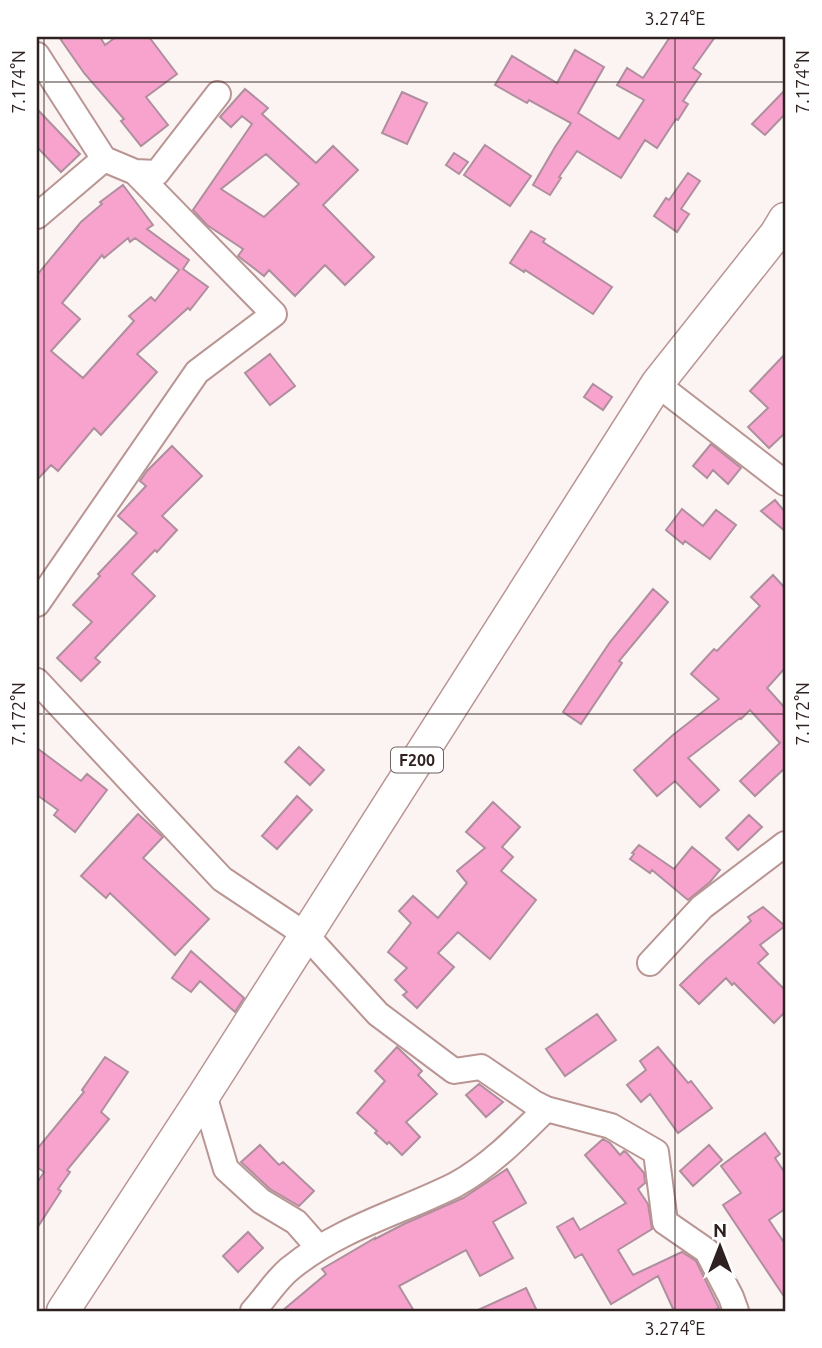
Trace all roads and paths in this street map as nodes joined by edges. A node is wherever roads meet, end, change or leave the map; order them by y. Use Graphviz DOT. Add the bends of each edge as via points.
graph roads {
  1 [pos="37,55"];
  2 [pos="218,94"];
  3 [pos="104,159"];
  4 [pos="135,172"];
  5 [pos="37,216"];
  6 [pos="782,232"];
  7 [pos="657,384"];
  8 [pos="785,483"];
  9 [pos="37,604"];
  10 [pos="37,681"];
  11 [pos="785,844"];
  12 [pos="306,935"];
  13 [pos="650,963"];
  14 [pos="204,1095"];
  15 [pos="546,1110"];
  16 [pos="318,1247"];
  17 [pos="63,1311"];
  18 [pos="253,1311"];
  19 [pos="736,1311"];
  1 -- 3 [label="street"];
  2 -- 4 [label="street" via="157,173"];
  3 -- 4 [label="street"];
  3 -- 5 [label="street"];
  4 -- 9 [label="street" via="274,314 197,372"];
  6 -- 7 [label="main road, F200"];
  7 -- 8 [label="street"];
  7 -- 12 [label="main road, F200"];
  10 -- 12 [label="street" via="222,879"];
  11 -- 13 [label="street" via="702,907"];
  12 -- 14 [label="main road, F200"];
  12 -- 15 [label="street" via="378,1014 454,1071 481,1067"];
  14 -- 16 [label="street" via="226,1169 261,1201 296,1222"];
  14 -- 17 [label="main road, F200"];
  15 -- 16 [label="street" via="508,1147 456,1184"];
  15 -- 19 [label="street" via="611,1126 656,1152 665,1222 707,1251"];
  16 -- 18 [label="street" via="289,1268"];
}
